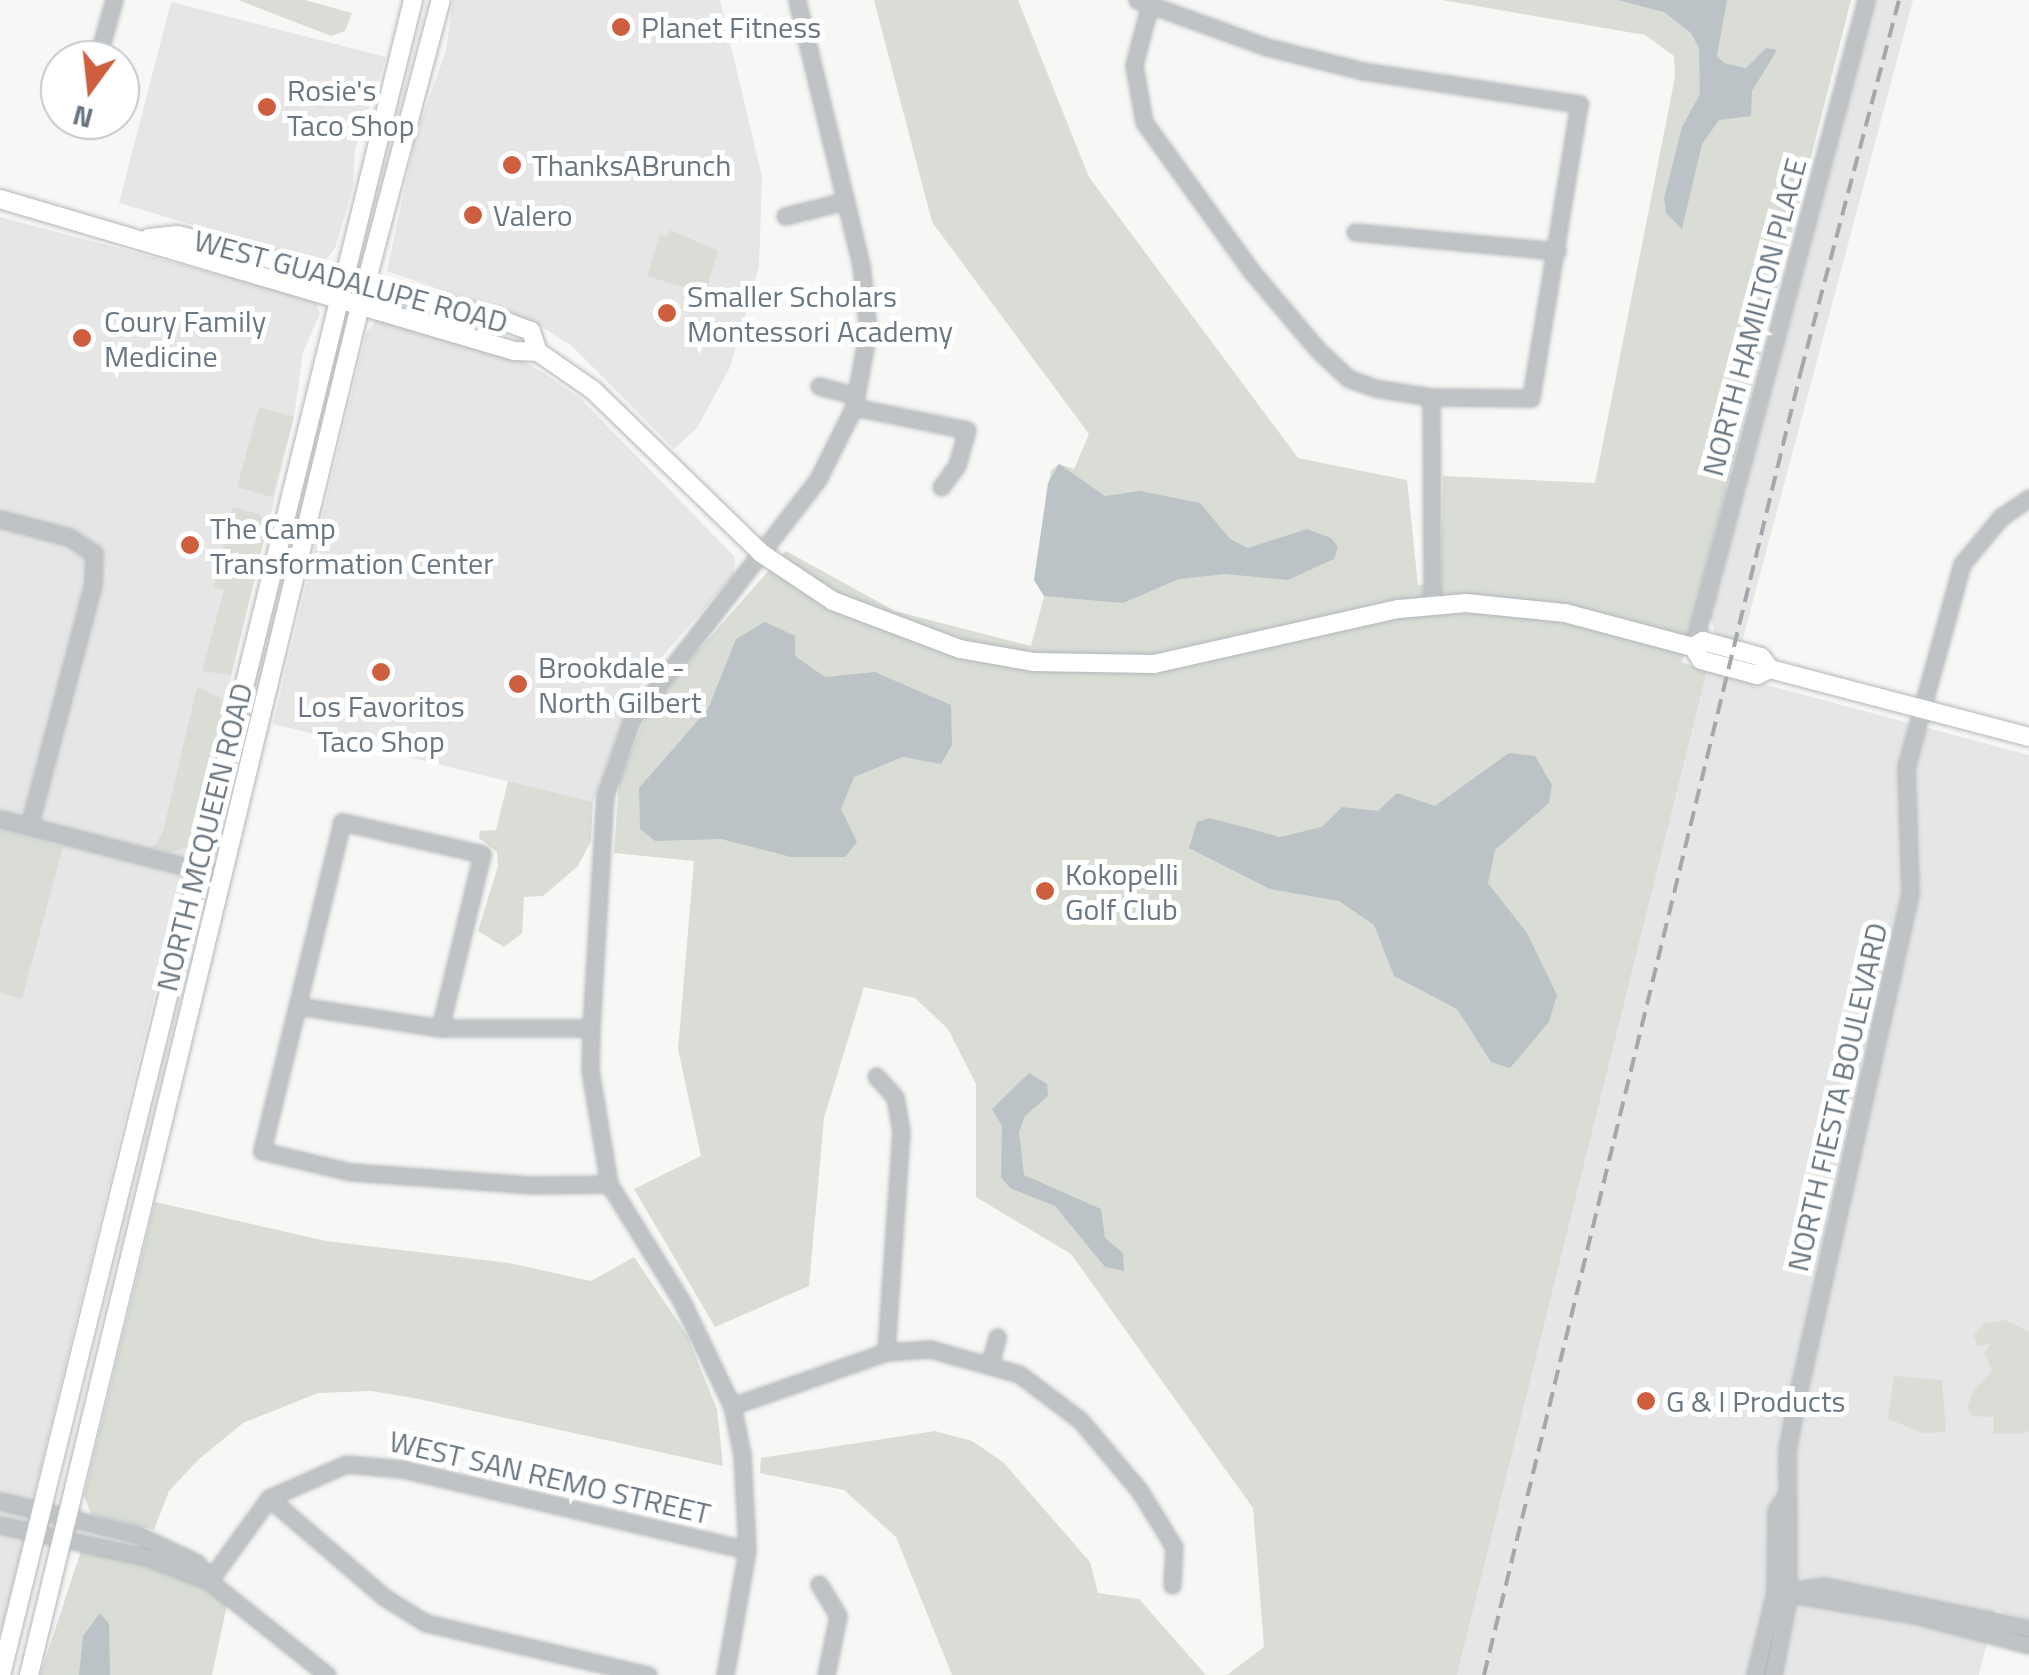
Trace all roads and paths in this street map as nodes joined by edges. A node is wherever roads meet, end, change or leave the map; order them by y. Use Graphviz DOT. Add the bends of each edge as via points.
graph roads {
  1 [pos="114,0"];
  2 [pos="413,0"];
  3 [pos="424,0"];
  4 [pos="441,0"];
  5 [pos="798,0"];
  6 [pos="1866,0"];
  7 [pos="1143,4"];
  8 [pos="434,26"];
  9 [pos="103,40"];
  10 [pos="845,201"];
  11 [pos="1,202"];
  12 [pos="785,216"];
  13 [pos="1355,232"];
  14 [pos="149,238"];
  15 [pos="1558,250"];
  16 [pos="340,276"];
  17 [pos="364,293"];
  18 [pos="336,296"];
  19 [pos="819,386"];
  20 [pos="1431,398"];
  21 [pos="855,401"];
  22 [pos="941,487"];
  23 [pos="2029,498"];
  24 [pos="0,519"];
  25 [pos="761,554"];
  26 [pos="1432,604"];
  27 [pos="256,622"];
  28 [pos="282,629"];
  29 [pos="1692,647"];
  30 [pos="1920,709"];
  31 [pos="2029,737"];
  32 [pos="0,819"];
  33 [pos="29,826"];
  34 [pos="196,870"];
  35 [pos="222,876"];
  36 [pos="299,1006"];
  37 [pos="440,1028"];
  38 [pos="591,1028"];
  39 [pos="876,1076"];
  40 [pos="609,1184"];
  41 [pos="998,1337"];
  42 [pos="886,1352"];
  43 [pos="990,1364"];
  44 [pos="732,1406"];
  45 [pos="269,1498"];
  46 [pos="0,1501"];
  47 [pos="41,1511"];
  48 [pos="0,1525"];
  49 [pos="65,1526"];
  50 [pos="36,1530"];
  51 [pos="748,1550"];
  52 [pos="209,1581"];
  53 [pos="819,1584"];
  54 [pos="1172,1585"];
  55 [pos="1781,1593"];
  56 [pos="2029,1628"];
  57 [pos="2029,1646"];
  58 [pos="323,1674"];
  59 [pos="1,1675"];
  60 [pos="29,1675"];
  61 [pos="648,1675"];
  62 [pos="726,1675"];
  63 [pos="826,1675"];
  64 [pos="1755,1675"];
  65 [pos="1772,1675"];
  1 -- 9 [label="street"];
  2 -- 16 [label="main road, NORTH MCQUEEN ROAD"];
  3 -- 8 [label="main road" via="420,18"];
  4 -- 8 [label="main road, NORTH MCQUEEN ROAD"];
  5 -- 10 [label="street"];
  6 -- 29 [label="street, NORTH HAMILTON PLACE"];
  7 -- 15 [label="street" via="1363,71 1579,104"];
  7 -- 20 [label="street" via="1136,93 1144,122 1171,163 1252,272 1348,378"];
  8 -- 17 [label="main road, NORTH MCQUEEN ROAD"];
  10 -- 12 [label="street"];
  10 -- 21 [label="street" via="868,330"];
  11 -- 14 [label="main road, WEST GUADALUPE ROAD"];
  13 -- 15 [label="street"];
  14 -- 16 [label="main road, WEST GUADALUPE ROAD" via="178,235"];
  14 -- 18 [label="main road, WEST GUADALUPE ROAD" via="174,253"];
  15 -- 20 [label="street" via="1531,398"];
  16 -- 17 [label="main road, WEST GUADALUPE ROAD"];
  16 -- 18 [label="main road, NORTH MCQUEEN ROAD"];
  17 -- 18 [label="main road, WEST GUADALUPE ROAD"];
  17 -- 25 [label="main road, WEST GUADALUPE ROAD" via="531,331 538,352 593,390"];
  17 -- 28 [label="main road, NORTH MCQUEEN ROAD"];
  18 -- 27 [label="main road, NORTH MCQUEEN ROAD"];
  19 -- 21 [label="street"];
  20 -- 26 [label="street"];
  21 -- 22 [label="street" via="966,430 957,465"];
  21 -- 25 [label="street" via="818,479"];
  23 -- 30 [label="street, NORTH FIESTA BOULEVARD" via="2001,517 1962,564"];
  24 -- 33 [label="street" via="69,536 94,553 93,584"];
  25 -- 26 [label="main road, WEST GUADALUPE ROAD" via="834,601 887,624 960,650 1033,662 1122,666 1189,659"];
  25 -- 38 [label="street" via="644,696 610,772"];
  26 -- 29 [label="main road, WEST GUADALUPE ROAD" via="1543,609"];
  27 -- 28 [label="main road"];
  27 -- 34 [label="main road, NORTH MCQUEEN ROAD"];
  28 -- 35 [label="main road, NORTH MCQUEEN ROAD"];
  29 -- 30 [label="main road, WEST GUADALUPE ROAD" via="1704,641 1761,656 1770,669"];
  30 -- 31 [label="main road, WEST GUADALUPE ROAD"];
  30 -- 55 [label="street, NORTH FIESTA BOULEVARD" via="1906,768 1910,893 1795,1406"];
  32 -- 33 [label="street"];
  33 -- 34 [label="street"];
  34 -- 35 [label="street"];
  34 -- 47 [label="main road, NORTH MCQUEEN ROAD"];
  35 -- 49 [label="main road, NORTH MCQUEEN ROAD"];
  36 -- 37 [label="street"];
  36 -- 37 [label="street" via="342,822 482,854"];
  36 -- 40 [label="street" via="262,1151 352,1172 531,1186"];
  37 -- 38 [label="street"];
  38 -- 40 [label="street" via="598,1139"];
  39 -- 42 [label="street" via="895,1097 901,1131"];
  40 -- 44 [label="street" via="682,1302"];
  41 -- 43 [label="street"];
  42 -- 43 [label="street" via="930,1349"];
  42 -- 44 [label="street"];
  43 -- 54 [label="street" via="1019,1374 1080,1420 1139,1490 1174,1547"];
  44 -- 51 [label="street"];
  45 -- 51 [label="street, WEST SAN REMO STREET" via="346,1464 374,1464"];
  45 -- 52 [label="street, WEST SAN REMO STREET"];
  45 -- 61 [label="street" via="384,1597 426,1623"];
  46 -- 47 [label="street"];
  47 -- 49 [label="street"];
  47 -- 50 [label="main road, NORTH MCQUEEN ROAD"];
  48 -- 50 [label="street"];
  49 -- 50 [label="street"];
  49 -- 52 [label="street"];
  49 -- 60 [label="main road, NORTH MCQUEEN ROAD"];
  50 -- 59 [label="main road, NORTH MCQUEEN ROAD"];
  51 -- 62 [label="street"];
  52 -- 58 [label="street"];
  53 -- 63 [label="street" via="838,1616"];
  55 -- 56 [label="street" via="1806,1585 1897,1596"];
  55 -- 57 [label="street" via="1916,1615"];
  55 -- 64 [label="street, NORTH FIESTA BOULEVARD"];
  55 -- 65 [label="street, NORTH FIESTA BOULEVARD"];
}
